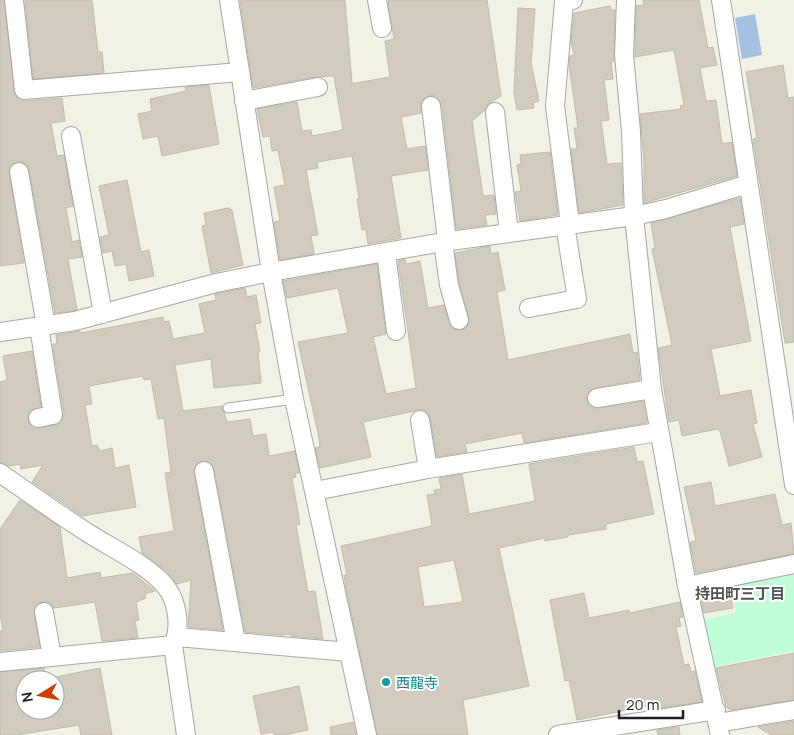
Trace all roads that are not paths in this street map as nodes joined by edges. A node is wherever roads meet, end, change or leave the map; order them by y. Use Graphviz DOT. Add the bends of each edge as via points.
graph roads {
  1 [pos="14,0"];
  2 [pos="229,0"];
  3 [pos="377,0"];
  4 [pos="573,0"];
  5 [pos="626,0"];
  6 [pos="721,0"];
  7 [pos="382,28"];
  8 [pos="240,72"];
  9 [pos="318,88"];
  10 [pos="244,100"];
  11 [pos="431,106"];
  12 [pos="495,112"];
  13 [pos="71,136"];
  14 [pos="19,172"];
  15 [pos="748,184"];
  16 [pos="634,216"];
  17 [pos="568,225"];
  18 [pos="509,233"];
  19 [pos="445,242"];
  20 [pos="386,253"];
  21 [pos="271,272"];
  22 [pos="529,308"];
  23 [pos="103,314"];
  24 [pos="459,320"];
  25 [pos="43,327"];
  26 [pos="396,331"];
  27 [pos="0,332"];
  28 [pos="652,388"];
  29 [pos="597,398"];
  30 [pos="294,399"];
  31 [pos="228,408"];
  32 [pos="38,418"];
  33 [pos="420,420"];
  34 [pos="658,432"];
  35 [pos="428,469"];
  36 [pos="204,471"];
  37 [pos="0,473"];
  38 [pos="794,484"];
  39 [pos="315,491"];
  40 [pos="794,564"];
  41 [pos="687,586"];
  42 [pos="44,612"];
  43 [pos="175,641"];
  44 [pos="236,642"];
  45 [pos="349,652"];
  46 [pos="52,657"];
  47 [pos="0,662"];
  48 [pos="794,710"];
  49 [pos="718,723"];
  50 [pos="186,735"];
  51 [pos="367,735"];
  52 [pos="558,735"];
  1 -- 8 [label="street" via="24,90"];
  2 -- 8 [label="street"];
  3 -- 7 [label="street"];
  4 -- 17 [label="street" via="564,2 555,106"];
  5 -- 16 [label="street" via="624,55"];
  6 -- 15 [label="street"];
  8 -- 10 [label="street"];
  9 -- 10 [label="street"];
  10 -- 21 [label="street"];
  11 -- 19 [label="street"];
  12 -- 18 [label="street"];
  13 -- 23 [label="street"];
  14 -- 25 [label="street"];
  15 -- 16 [label="street"];
  15 -- 38 [label="street"];
  16 -- 17 [label="street"];
  16 -- 28 [label="street"];
  17 -- 18 [label="street"];
  17 -- 22 [label="street" via="577,299"];
  18 -- 19 [label="street"];
  19 -- 20 [label="street"];
  19 -- 24 [label="street" via="449,285"];
  20 -- 21 [label="street"];
  20 -- 26 [label="street"];
  21 -- 23 [label="street" via="216,283"];
  21 -- 30 [label="street"];
  23 -- 25 [label="street"];
  25 -- 27 [label="street"];
  25 -- 32 [label="street" via="53,415"];
  28 -- 29 [label="street"];
  28 -- 34 [label="street"];
  30 -- 31 [label="lane"];
  30 -- 39 [label="street"];
  33 -- 35 [label="street"];
  34 -- 35 [label="street"];
  34 -- 41 [label="street"];
  35 -- 39 [label="street"];
  36 -- 44 [label="street"];
  37 -- 43 [label="street" via="137,563 166,586 174,602"];
  39 -- 45 [label="street"];
  40 -- 41 [label="street"];
  41 -- 49 [label="street"];
  42 -- 46 [label="street"];
  43 -- 44 [label="street"];
  43 -- 46 [label="street"];
  43 -- 50 [label="street"];
  44 -- 45 [label="street"];
  45 -- 51 [label="street"];
  46 -- 47 [label="street"];
  48 -- 49 [label="street"];
  49 -- 52 [label="street"];
}
